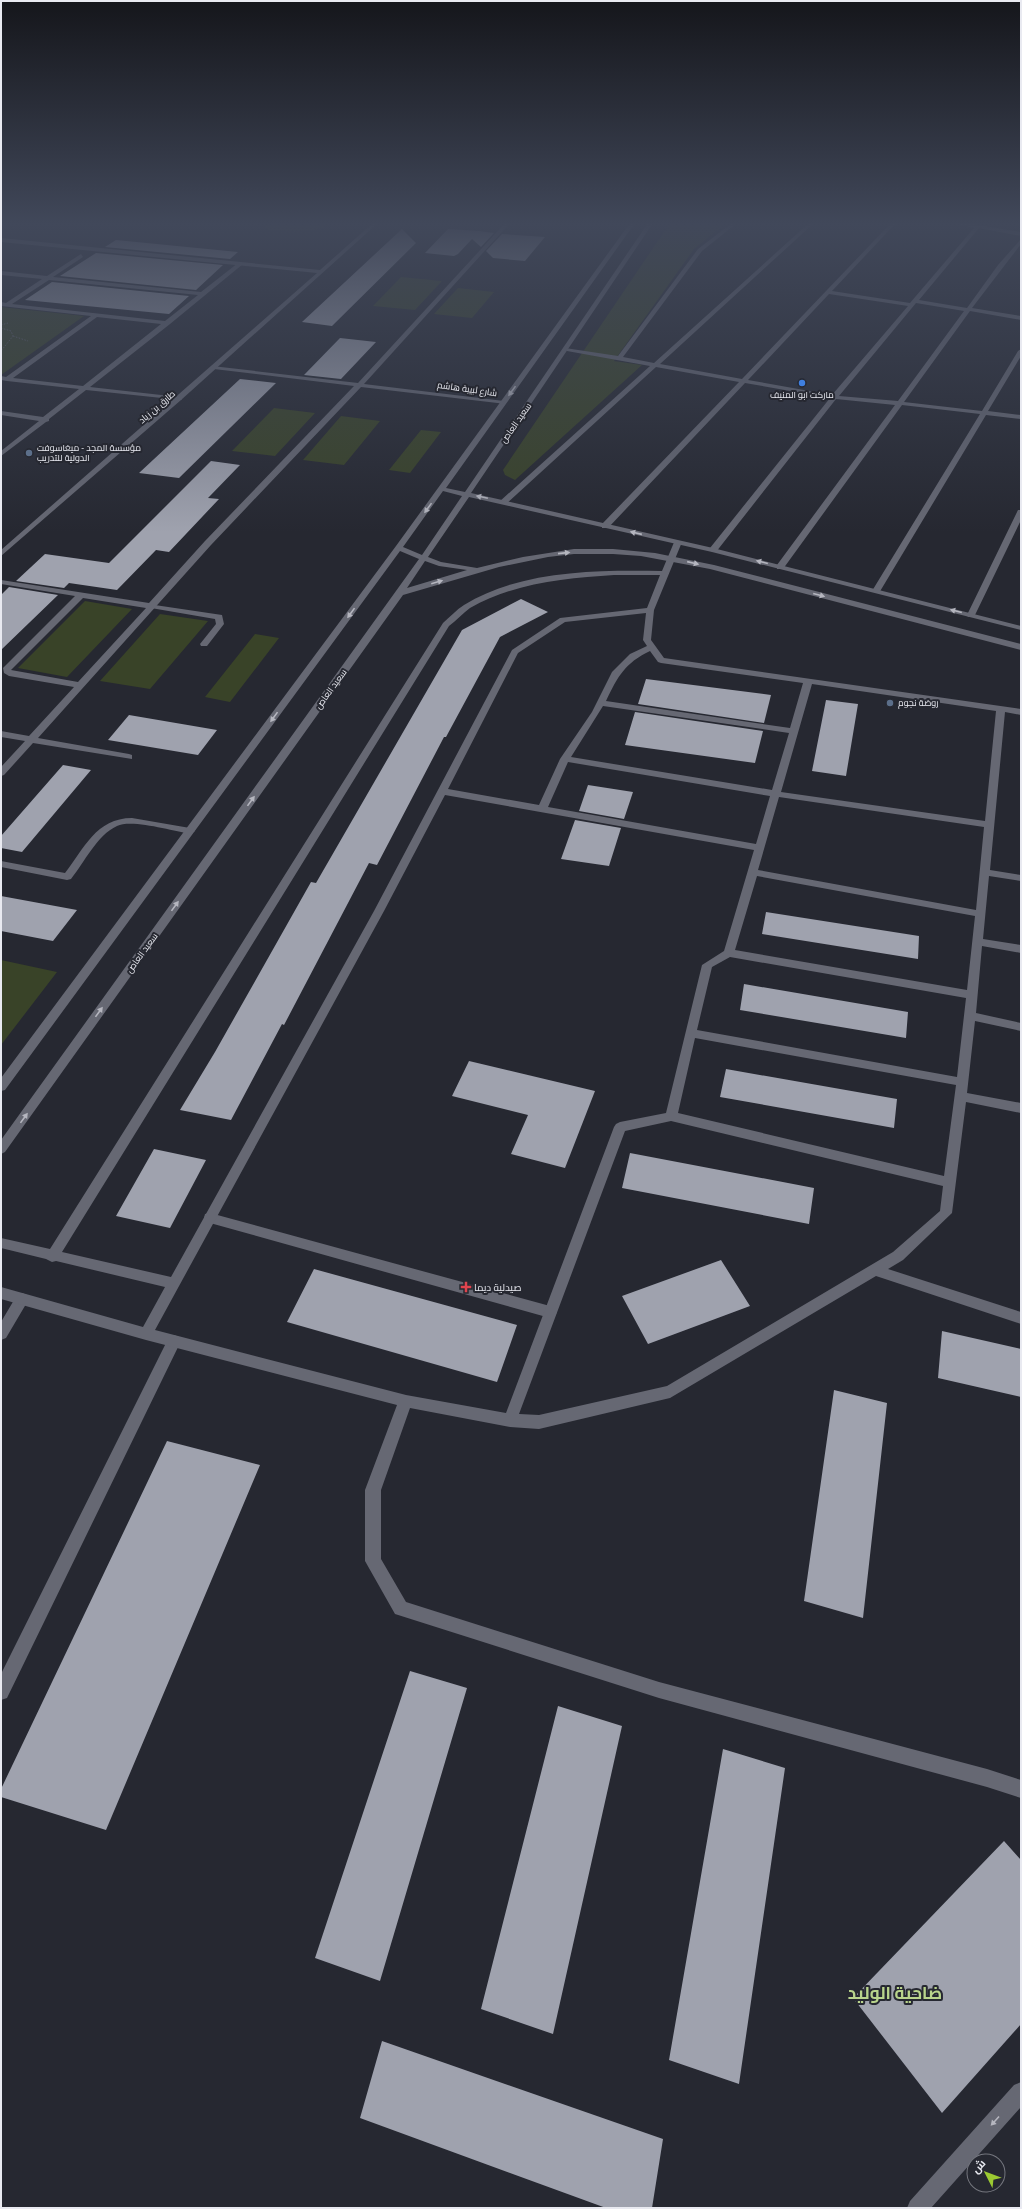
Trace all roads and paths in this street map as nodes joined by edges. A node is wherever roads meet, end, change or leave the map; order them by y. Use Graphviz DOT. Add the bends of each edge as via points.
graph roads {
  1 [pos="80,326"];
  2 [pos="164,326"];
  3 [pos="260,326"];
  4 [pos="413,326"];
  5 [pos="559,326"];
  6 [pos="583,326"];
  7 [pos="643,326"];
  8 [pos="698,326"];
  9 [pos="795,326"];
  10 [pos="894,326"];
  11 [pos="956,326"];
  12 [pos="1,328"];
  13 [pos="568,349"];
  14 [pos="1,351"];
  15 [pos="1021,351"];
  16 [pos="619,359"];
  17 [pos="655,365"];
  18 [pos="214,367"];
  19 [pos="4,378"];
  20 [pos="743,381"];
  21 [pos="360,384"];
  22 [pos="87,388"];
  23 [pos="834,397"];
  24 [pos="179,399"];
  25 [pos="504,403"];
  26 [pos="900,403"];
  27 [pos="982,413"];
  28 [pos="2,414"];
  29 [pos="1021,417"];
  30 [pos="47,420"];
  31 [pos="1,445"];
  32 [pos="10,447"];
  33 [pos="1,454"];
  34 [pos="442,489"];
  35 [pos="467,494"];
  36 [pos="503,502"];
  37 [pos="1021,512"];
  38 [pos="605,526"];
  39 [pos="678,542"];
  40 [pos="399,548"];
  41 [pos="713,550"];
  42 [pos="1,554"];
  43 [pos="670,557"];
  44 [pos="423,559"];
  45 [pos="780,567"];
  46 [pos="480,569"];
  47 [pos="664,573"];
  48 [pos="1,582"];
  49 [pos="876,591"];
  50 [pos="400,593"];
  51 [pos="81,595"];
  52 [pos="151,606"];
  53 [pos="650,610"];
  54 [pos="971,615"];
  55 [pos="1021,628"];
  56 [pos="204,644"];
  57 [pos="652,647"];
  58 [pos="1021,647"];
  59 [pos="808,682"];
  60 [pos="81,685"];
  61 [pos="600,703"];
  62 [pos="1001,709"];
  63 [pos="1021,712"];
  64 [pos="794,730"];
  65 [pos="1,734"];
  66 [pos="32,739"];
  67 [pos="129,757"];
  68 [pos="565,759"];
  69 [pos="1,773"];
  70 [pos="441,791"];
  71 [pos="776,794"];
  72 [pos="542,809"];
  73 [pos="989,825"];
  74 [pos="190,831"];
  75 [pos="761,848"];
  76 [pos="1,864"];
  77 [pos="754,872"];
  78 [pos="985,872"];
  79 [pos="1021,878"];
  80 [pos="980,914"];
  81 [pos="978,941"];
  82 [pos="1021,949"];
  83 [pos="729,953"];
  84 [pos="972,995"];
  85 [pos="970,1016"];
  86 [pos="1021,1026"];
  87 [pos="691,1033"];
  88 [pos="961,1082"];
  89 [pos="1,1087"];
  90 [pos="960,1096"];
  91 [pos="1021,1108"];
  92 [pos="670,1116"];
  93 [pos="1,1149"];
  94 [pos="949,1182"];
  95 [pos="210,1218"];
  96 [pos="1,1243"];
  97 [pos="52,1257"];
  98 [pos="874,1270"];
  99 [pos="173,1283"];
  100 [pos="1,1294"];
  101 [pos="22,1299"];
  102 [pos="550,1312"];
  103 [pos="1021,1318"];
  104 [pos="1,1334"];
  105 [pos="146,1334"];
  106 [pos="174,1341"];
  107 [pos="406,1401"];
  108 [pos="510,1420"];
  109 [pos="1,1692"];
  110 [pos="1021,1789"];
  111 [pos="1021,2092"];
  112 [pos="917,2208"];
  1 -- 19 [label="street"];
  2 -- 22 [label="street"];
  3 -- 18 [label="street, طارق بن زياد"];
  4 -- 21 [label="street"];
  5 -- 25 [label="street, one-way"];
  6 -- 13 [label="street, سعيد العاص"];
  7 -- 16 [label="street"];
  8 -- 17 [label="street"];
  9 -- 20 [label="street"];
  10 -- 23 [label="street"];
  11 -- 26 [label="street"];
  12 -- 14 [label="path" via="11,331 13,336"];
  13 -- 16 [label="street"];
  13 -- 35 [label="street, سعيد العاص"];
  15 -- 27 [label="street"];
  16 -- 17 [label="street"];
  17 -- 20 [label="street"];
  17 -- 36 [label="street"];
  18 -- 21 [label="street, شارع لبيبة هاشم"];
  18 -- 24 [label="street, طارق بن زياد"];
  19 -- 22 [label="street"];
  20 -- 23 [label="street"];
  20 -- 38 [label="street"];
  21 -- 25 [label="street, شارع لبيبة هاشم"];
  21 -- 52 [label="street"];
  22 -- 24 [label="street"];
  22 -- 30 [label="street"];
  23 -- 26 [label="street"];
  23 -- 41 [label="street"];
  24 -- 42 [label="street, طارق بن زياد"];
  25 -- 34 [label="street"];
  26 -- 27 [label="street"];
  26 -- 45 [label="street"];
  27 -- 29 [label="street"];
  27 -- 49 [label="street"];
  28 -- 30 [label="street"];
  30 -- 32 [label="street"];
  31 -- 32 [label="street"];
  32 -- 33 [label="street"];
  34 -- 35 [label="street"];
  34 -- 40 [label="street, one-way"];
  36 -- 35 [label="street, one-way"];
  35 -- 44 [label="street, سعيد العاص"];
  36 -- 38 [label="street"];
  37 -- 54 [label="street"];
  39 -- 38 [label="street, one-way"];
  39 -- 41 [label="street"];
  39 -- 43 [label="street"];
  40 -- 44 [label="street"];
  40 -- 74 [label="street, one-way"];
  45 -- 41 [label="street, one-way"];
  46 -- 43 [label="street, one-way" via="565,552 598,551"];
  43 -- 47 [label="street"];
  43 -- 58 [label="street, one-way"];
  44 -- 46 [label="street" via="451,566"];
  44 -- 50 [label="street, سعيد العاص"];
  45 -- 49 [label="street"];
  50 -- 46 [label="street, one-way"];
  47 -- 53 [label="street"];
  47 -- 97 [label="street" via="608,572 533,582 495,594 466,608 446,625"];
  48 -- 51 [label="street"];
  54 -- 49 [label="street, one-way"];
  93 -- 50 [label="street, سعيد العاص, one-way"];
  51 -- 52 [label="street"];
  51 -- 60 [label="street" via="7,668 12,674"];
  52 -- 56 [label="street" via="219,618 220,624"];
  52 -- 60 [label="street"];
  53 -- 57 [label="street" via="647,640"];
  53 -- 70 [label="street" via="563,620 515,652"];
  54 -- 55 [label="street"];
  57 -- 59 [label="street" via="661,660"];
  57 -- 61 [label="street" via="633,656 616,672"];
  59 -- 62 [label="street"];
  59 -- 64 [label="street"];
  60 -- 66 [label="street"];
  61 -- 64 [label="street"];
  61 -- 68 [label="street"];
  62 -- 63 [label="street"];
  62 -- 73 [label="street"];
  64 -- 71 [label="street"];
  65 -- 66 [label="street"];
  66 -- 67 [label="street"];
  66 -- 69 [label="street"];
  68 -- 71 [label="street"];
  68 -- 72 [label="street"];
  70 -- 72 [label="street"];
  70 -- 95 [label="street"];
  71 -- 73 [label="street"];
  71 -- 75 [label="street"];
  72 -- 75 [label="street"];
  73 -- 78 [label="street"];
  74 -- 76 [label="street" via="128,821 116,822 104,830 67,877"];
  74 -- 89 [label="street"];
  75 -- 77 [label="street"];
  77 -- 80 [label="street"];
  77 -- 83 [label="street"];
  78 -- 79 [label="street"];
  78 -- 80 [label="street"];
  80 -- 81 [label="street"];
  81 -- 82 [label="street"];
  81 -- 84 [label="street"];
  83 -- 84 [label="street"];
  83 -- 87 [label="street" via="707,965"];
  84 -- 85 [label="street"];
  85 -- 86 [label="street"];
  85 -- 88 [label="street"];
  87 -- 88 [label="street"];
  87 -- 92 [label="street"];
  88 -- 90 [label="street"];
  90 -- 91 [label="street"];
  90 -- 94 [label="street"];
  92 -- 94 [label="street"];
  92 -- 102 [label="street" via="620,1127"];
  94 -- 98 [label="street" via="946,1213 898,1256"];
  95 -- 99 [label="street"];
  95 -- 102 [label="street"];
  96 -- 97 [label="street"];
  97 -- 99 [label="street"];
  98 -- 103 [label="street"];
  98 -- 108 [label="street" via="670,1392 539,1422"];
  99 -- 105 [label="street"];
  100 -- 101 [label="street"];
  101 -- 104 [label="street"];
  101 -- 105 [label="street"];
  102 -- 108 [label="street"];
  105 -- 106 [label="street"];
  106 -- 107 [label="street"];
  106 -- 109 [label="street"];
  107 -- 108 [label="street"];
  107 -- 110 [label="street" via="373,1490 373,1560 402,1608 659,1690"];
  111 -- 112 [label="street, one-way"];
}
